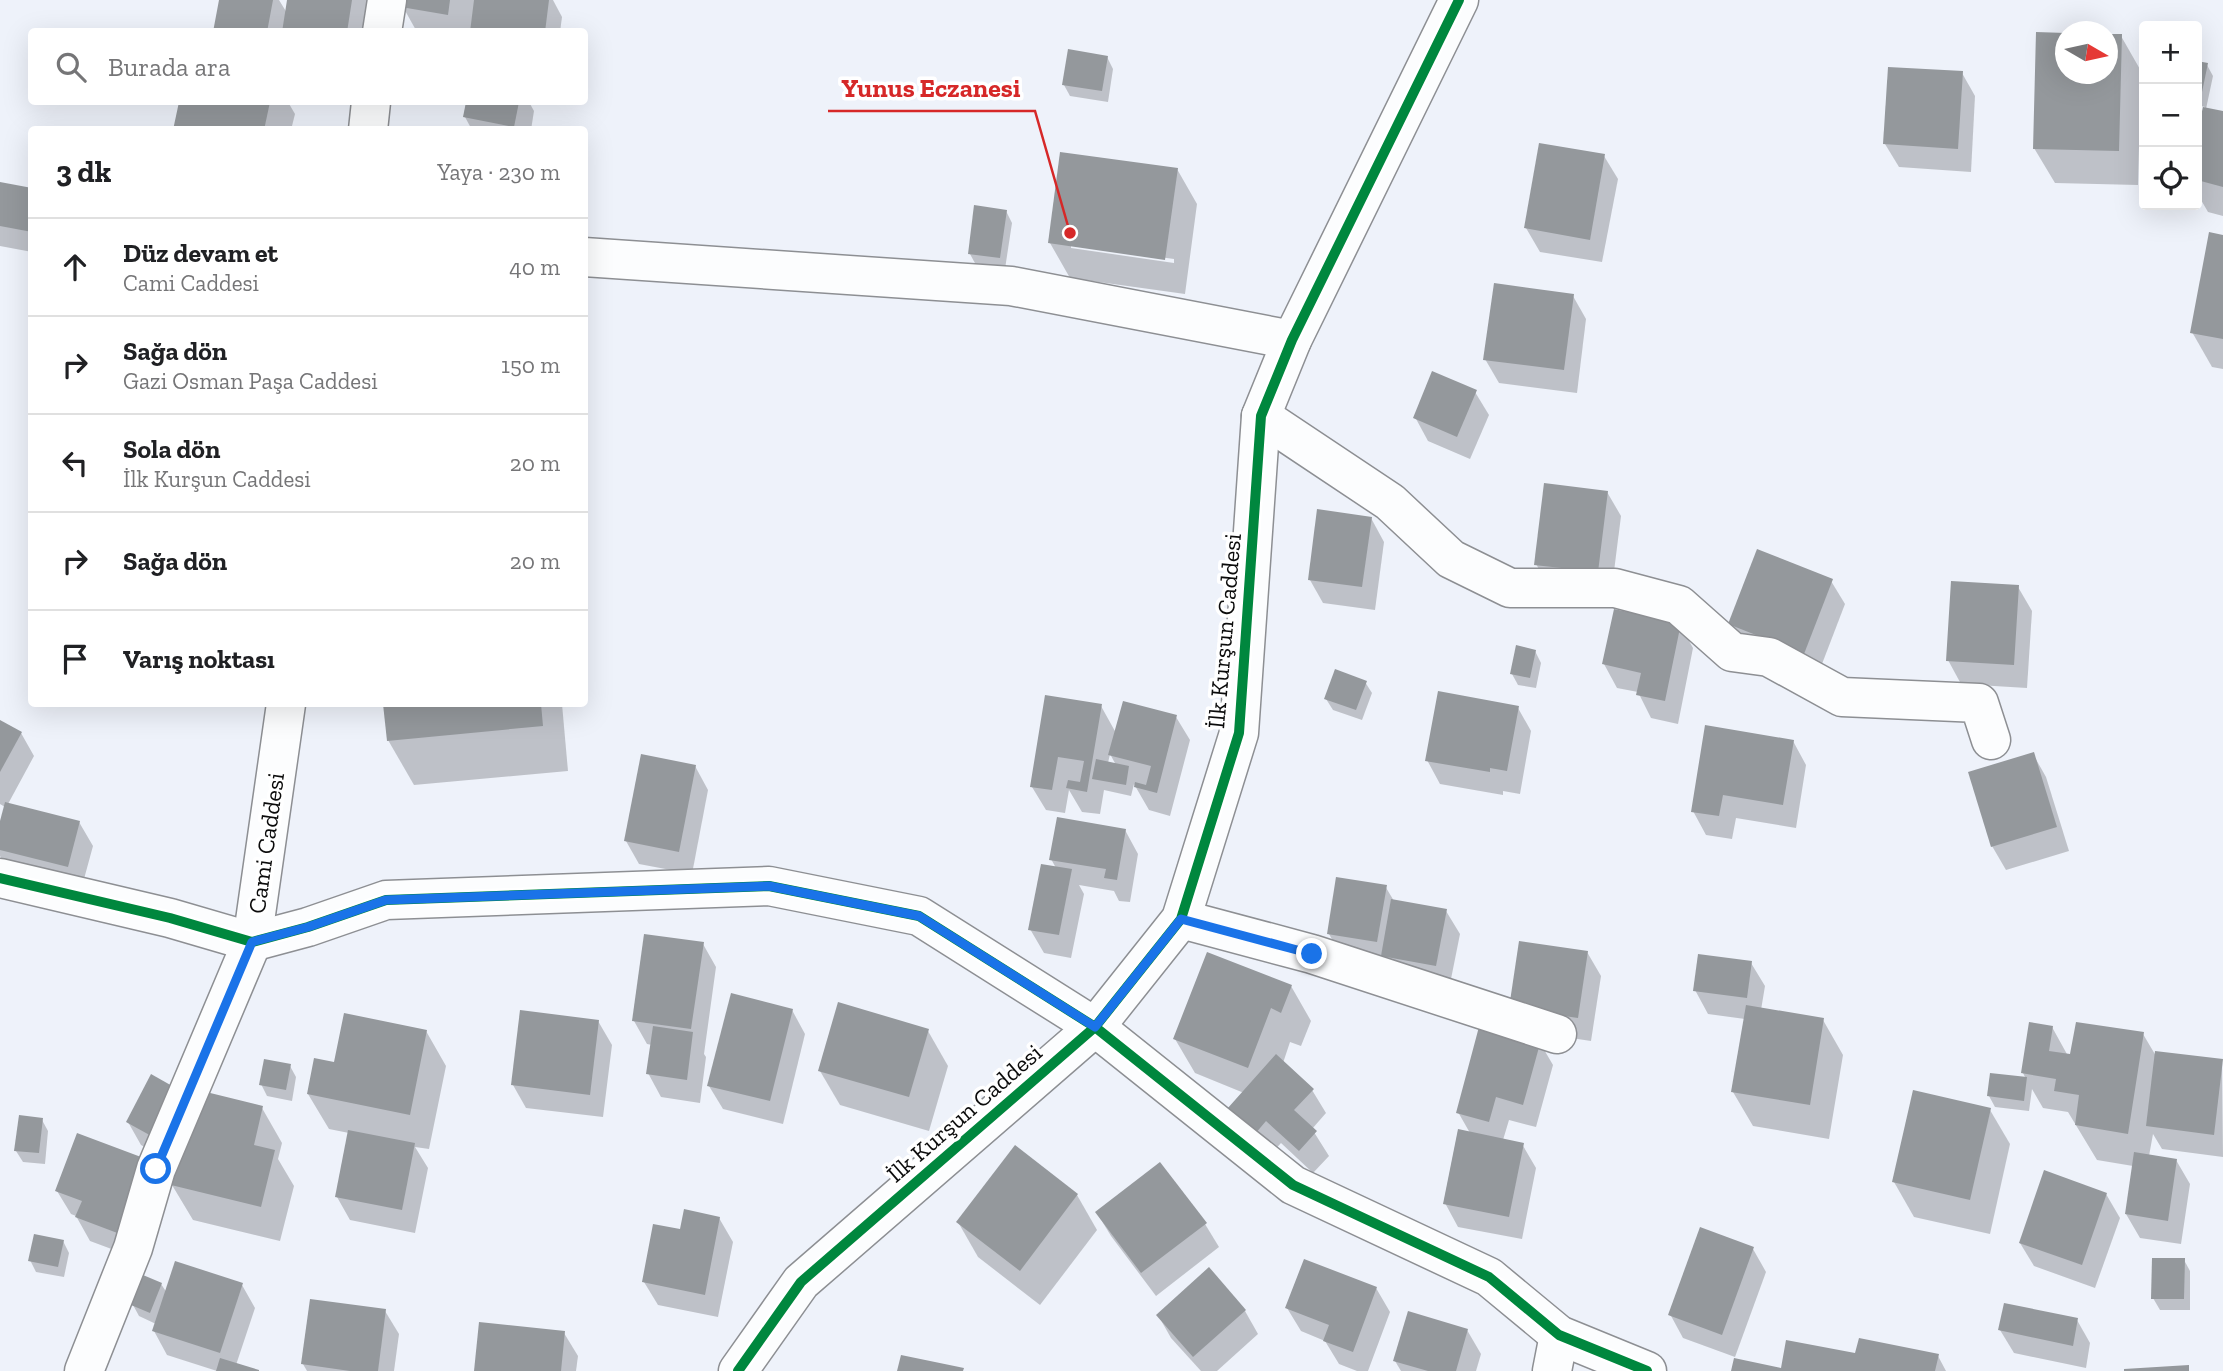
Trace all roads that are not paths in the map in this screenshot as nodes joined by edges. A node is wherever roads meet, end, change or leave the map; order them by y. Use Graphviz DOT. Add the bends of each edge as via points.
graph roads {
  1 [pos="387,0"];
  2 [pos="1459,0"];
  3 [pos="383,28"];
  4 [pos="371,105"];
  5 [pos="368,126"];
  6 [pos="588,257"];
  7 [pos="1292,340"];
  8 [pos="1261,416"];
  9 [pos="286,707"];
  10 [pos="1991,740"];
  11 [pos="0,878"];
  12 [pos="1181,919"];
  13 [pos="252,942"];
  14 [pos="1095,1027"];
  15 [pos="1557,1034"];
  16 [pos="1555,1353"];
  17 [pos="84,1371"];
  18 [pos="738,1371"];
  19 [pos="1647,1371"];
  1 -- 3 [label="street"];
  2 -- 7 [label="street, İlk Kurşun Caddesi"];
  4 -- 5 [label="street"];
  6 -- 7 [label="street" via="1011,286"];
  7 -- 8 [label="street, İlk Kurşun Caddesi"];
  8 -- 10 [label="street" via="1390,502 1451,559 1510,588 1615,588 1679,605 1732,652 1769,657 1843,697 1979,703"];
  8 -- 12 [label="street, İlk Kurşun Caddesi" via="1239,733"];
  9 -- 13 [label="street, Cami Caddesi"];
  11 -- 13 [label="street"];
  12 -- 14 [label="street, İlk Kurşun Caddesi"];
  12 -- 15 [label="street" via="1312,954"];
  13 -- 14 [label="street" via="386,900 769,886 919,916"];
  13 -- 17 [label="street, Cami Caddesi" via="156,1169 134,1248"];
  14 -- 16 [label="street" via="1293,1185 1489,1277"];
  14 -- 18 [label="street, İlk Kurşun Caddesi" via="801,1282"];
  16 -- 19 [label="street"];
}
